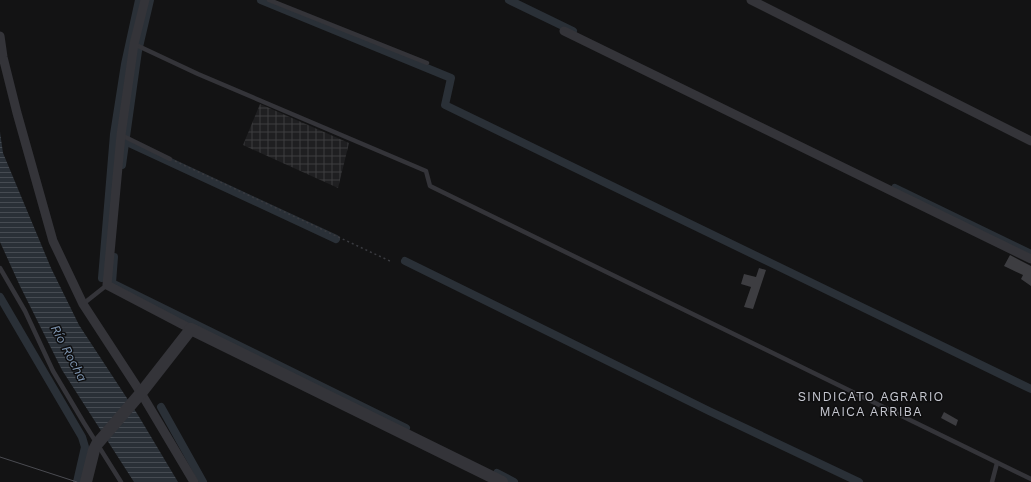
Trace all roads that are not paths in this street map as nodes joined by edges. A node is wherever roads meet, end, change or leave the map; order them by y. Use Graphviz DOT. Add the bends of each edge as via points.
graph roads {
  1 [pos="144,0"];
  2 [pos="269,0"];
  3 [pos="750,0"];
  4 [pos="564,30"];
  5 [pos="0,36"];
  6 [pos="134,44"];
  7 [pos="427,63"];
  8 [pos="121,135"];
  9 [pos="1031,142"];
  10 [pos="170,159"];
  11 [pos="1031,260"];
  12 [pos="0,268"];
  13 [pos="107,285"];
  14 [pos="83,304"];
  15 [pos="191,329"];
  16 [pos="140,395"];
  17 [pos="100,441"];
  18 [pos="997,463"];
  19 [pos="1031,479"];
  20 [pos="86,482"];
  21 [pos="121,482"];
  22 [pos="194,482"];
  23 [pos="502,482"];
  24 [pos="992,482"];
  1 -- 6 [label="street"];
  2 -- 7 [label="lane"];
  3 -- 9 [label="street"];
  4 -- 11 [label="street"];
  5 -- 14 [label="street" via="17,113 53,241"];
  6 -- 8 [label="street"];
  6 -- 18 [label="lane" via="205,78 426,171 430,186"];
  8 -- 10 [label="lane"];
  8 -- 13 [label="street"];
  12 -- 17 [label="lane" via="25,311 53,371"];
  13 -- 14 [label="lane"];
  13 -- 15 [label="street"];
  14 -- 16 [label="street"];
  15 -- 16 [label="street"];
  15 -- 23 [label="street"];
  16 -- 17 [label="street"];
  16 -- 22 [label="street"];
  17 -- 20 [label="street" via="94,450"];
  17 -- 21 [label="lane"];
  18 -- 19 [label="lane"];
  18 -- 24 [label="lane"];
}
